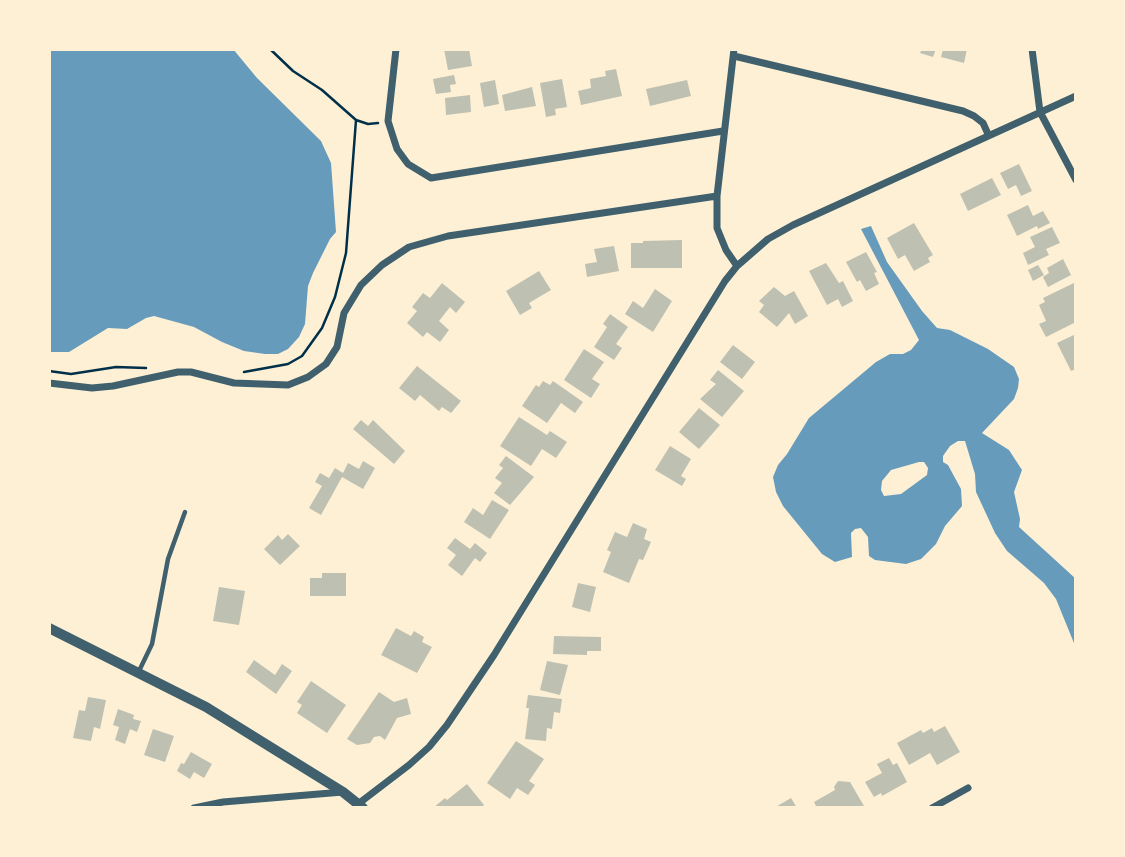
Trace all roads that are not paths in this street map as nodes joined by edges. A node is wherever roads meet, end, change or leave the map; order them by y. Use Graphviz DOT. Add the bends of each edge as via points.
graph roads {
  1 [pos="396,49"];
  2 [pos="1032,49"];
  3 [pos="734,52"];
  4 [pos="1076,96"];
  5 [pos="1040,112"];
  6 [pos="723,131"];
  7 [pos="988,134"];
  8 [pos="1076,180"];
  9 [pos="717,196"];
  10 [pos="737,266"];
  11 [pos="49,383"];
  12 [pos="185,512"];
  13 [pos="49,628"];
  14 [pos="139,671"];
  15 [pos="968,788"];
  16 [pos="343,792"];
  17 [pos="361,806"];
  18 [pos="194,808"];
  19 [pos="932,808"];
  1 -- 6 [label="street" via="388,121 397,149 408,164 431,177"];
  2 -- 5 [label="street"];
  3 -- 6 [label="street"];
  3 -- 7 [label="street" via="963,111 983,123"];
  4 -- 5 [label="street"];
  5 -- 7 [label="street"];
  5 -- 8 [label="street"];
  6 -- 9 [label="street"];
  7 -- 10 [label="street" via="793,225"];
  9 -- 10 [label="street" via="718,228"];
  9 -- 11 [label="street" via="448,236 409,247 361,285 344,313 337,347 326,364 288,385 234,383 191,372 103,387"];
  10 -- 17 [label="street" via="447,725"];
  12 -- 14 [label="lane" via="168,559 152,644"];
  13 -- 14 [label="street"];
  14 -- 16 [label="street"];
  15 -- 19 [label="street"];
  16 -- 17 [label="street"];
  16 -- 18 [label="street"];
}
